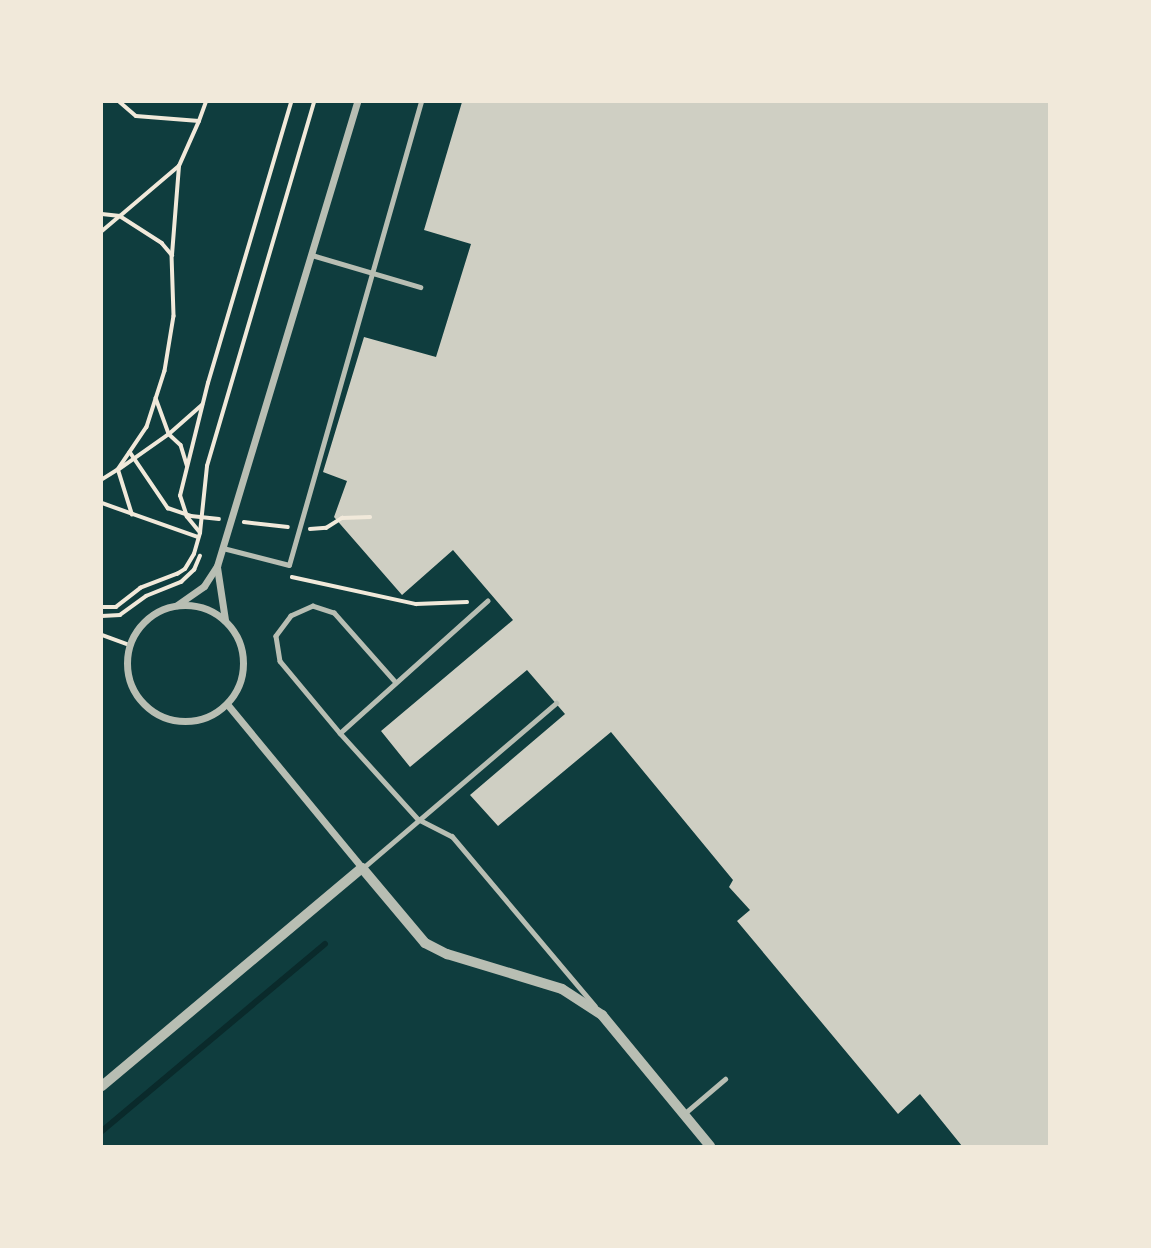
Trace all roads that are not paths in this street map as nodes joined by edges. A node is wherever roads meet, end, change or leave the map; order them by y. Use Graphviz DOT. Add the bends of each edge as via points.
graph roads {
  1 [pos="357,102"];
  2 [pos="421,102"];
  3 [pos="311,255"];
  4 [pos="372,273"];
  5 [pos="420,287"];
  6 [pos="223,548"];
  7 [pos="217,566"];
  8 [pos="487,601"];
  9 [pos="177,605"];
  10 [pos="225,620"];
  11 [pos="395,682"];
  12 [pos="556,703"];
  13 [pos="227,704"];
  14 [pos="340,733"];
  15 [pos="418,819"];
  16 [pos="362,869"];
  17 [pos="602,1015"];
  18 [pos="725,1079"];
  19 [pos="102,1086"];
  20 [pos="683,1114"];
  21 [pos="710,1146"];
  1 -- 3 [label="street"];
  2 -- 4 [label="lane"];
  3 -- 4 [label="lane"];
  3 -- 6 [label="street"];
  4 -- 5 [label="lane"];
  4 -- 6 [label="lane" via="289,565"];
  6 -- 7 [label="street"];
  7 -- 9 [label="street" via="204,586"];
  7 -- 10 [label="street"];
  8 -- 11 [label="lane"];
  9 -- 10 [label="street" via="198,606"];
  9 -- 13 [label="street" via="148,618 130,645 127,658 136,695 155,713 180,721 205,718"];
  10 -- 13 [label="street" via="238,638 244,661 240,684"];
  11 -- 14 [label="lane"];
  11 -- 14 [label="lane" via="334,613 313,606 291,616 276,636 280,662"];
  12 -- 15 [label="lane"];
  13 -- 16 [label="street"];
  14 -- 15 [label="lane"];
  15 -- 16 [label="lane"];
  15 -- 17 [label="lane" via="452,836"];
  16 -- 17 [label="street" via="425,943 562,989"];
  16 -- 19 [label="street"];
  17 -- 20 [label="street"];
  18 -- 20 [label="lane"];
  20 -- 21 [label="street"];
}
